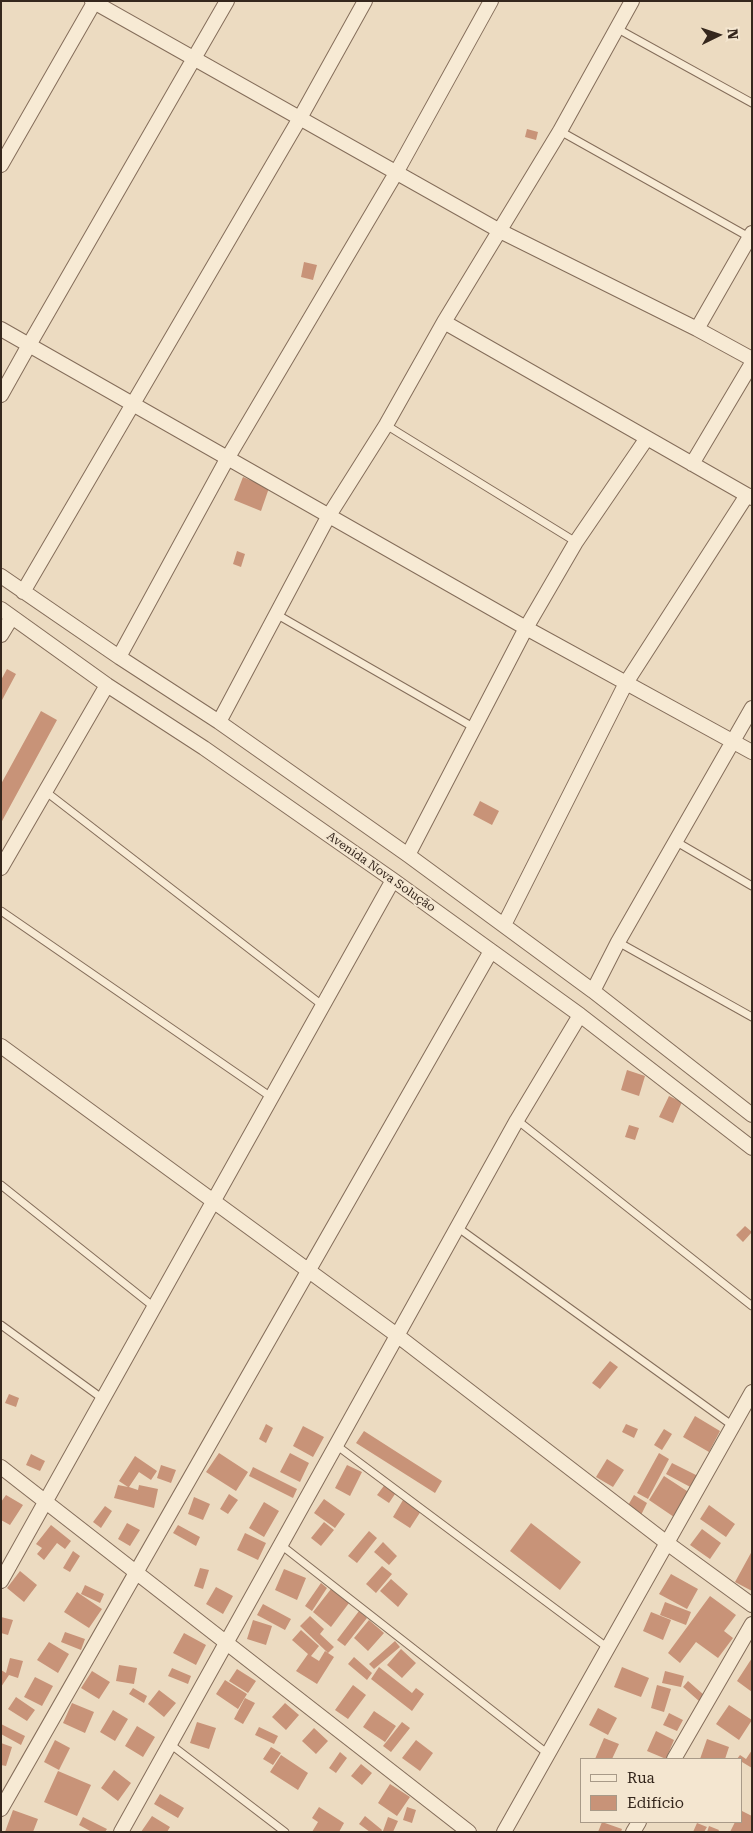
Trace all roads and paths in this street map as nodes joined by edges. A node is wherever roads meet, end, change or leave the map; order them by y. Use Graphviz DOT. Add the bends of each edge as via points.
graph roads {
  1 [pos="227,1"];
  2 [pos="365,1"];
  3 [pos="491,1"];
  4 [pos="632,1"];
  5 [pos="94,2"];
  6 [pos="618,29"];
  7 [pos="194,58"];
  8 [pos="752,103"];
  9 [pos="300,118"];
  10 [pos="560,131"];
  11 [pos="1,165"];
  12 [pos="396,172"];
  13 [pos="500,231"];
  14 [pos="750,235"];
  15 [pos="444,322"];
  16 [pos="1,329"];
  17 [pos="697,329"];
  18 [pos="29,344"];
  19 [pos="752,359"];
  20 [pos="752,363"];
  21 [pos="1,395"];
  22 [pos="133,405"];
  23 [pos="386,425"];
  24 [pos="647,438"];
  25 [pos="227,459"];
  26 [pos="692,464"];
  27 [pos="749,496"];
  28 [pos="328,517"];
  29 [pos="576,542"];
  30 [pos="1,576"];
  31 [pos="23,592"];
  32 [pos="6,613"];
  33 [pos="276,614"];
  34 [pos="526,628"];
  35 [pos="1,635"];
  36 [pos="119,657"];
  37 [pos="626,683"];
  38 [pos="107,684"];
  39 [pos="752,708"];
  40 [pos="219,722"];
  41 [pos="473,728"];
  42 [pos="732,741"];
  43 [pos="752,752"];
  44 [pos="44,791"];
  45 [pos="675,841"];
  46 [pos="408,855"];
  47 [pos="1,868"];
  48 [pos="393,880"];
  49 [pos="752,886"];
  50 [pos="1,911"];
  51 [pos="504,925"];
  52 [pos="618,942"];
  53 [pos="491,951"];
  54 [pos="593,991"];
  55 [pos="322,1005"];
  56 [pos="580,1015"];
  57 [pos="752,1017"];
  58 [pos="1,1046"];
  59 [pos="271,1098"];
  60 [pos="752,1115"];
  61 [pos="517,1120"];
  62 [pos="752,1148"];
  63 [pos="1,1185"];
  64 [pos="213,1201"];
  65 [pos="457,1227"];
  66 [pos="308,1271"];
  67 [pos="752,1306"];
  68 [pos="154,1307"];
  69 [pos="1,1325"];
  70 [pos="398,1336"];
  71 [pos="752,1392"];
  72 [pos="103,1399"];
  73 [pos="733,1426"];
  74 [pos="336,1445"];
  75 [pos="1,1467"];
  76 [pos="46,1502"];
  77 [pos="667,1543"];
  78 [pos="281,1545"];
  79 [pos="136,1572"];
  80 [pos="1,1581"];
  81 [pos="752,1604"];
  82 [pos="752,1624"];
  83 [pos="226,1643"];
  84 [pos="608,1648"];
  85 [pos="170,1744"];
  86 [pos="548,1754"];
  87 [pos="675,1758"];
  88 [pos="1,1809"];
  89 [pos="122,1832"];
  90 [pos="285,1832"];
  91 [pos="469,1832"];
  92 [pos="504,1832"];
  1 -- 7 [label="street"];
  2 -- 9 [label="street"];
  3 -- 12 [label="street"];
  4 -- 6 [label="street"];
  5 -- 7 [label="street"];
  5 -- 11 [label="street"];
  6 -- 8 [label="lane"];
  6 -- 10 [label="street"];
  7 -- 9 [label="street"];
  7 -- 18 [label="street"];
  9 -- 12 [label="street"];
  9 -- 22 [label="street"];
  10 -- 13 [label="street"];
  10 -- 14 [label="lane"];
  12 -- 13 [label="street"];
  12 -- 25 [label="street"];
  13 -- 15 [label="street"];
  13 -- 17 [label="street"];
  14 -- 17 [label="street"];
  15 -- 23 [label="street"];
  15 -- 24 [label="street"];
  16 -- 18 [label="street"];
  17 -- 19 [label="street"];
  18 -- 21 [label="street"];
  18 -- 22 [label="street"];
  20 -- 26 [label="street"];
  22 -- 25 [label="street"];
  22 -- 31 [label="street"];
  23 -- 28 [label="street"];
  23 -- 29 [label="lane"];
  24 -- 26 [label="street"];
  24 -- 29 [label="street"];
  25 -- 28 [label="street"];
  25 -- 36 [label="street"];
  26 -- 27 [label="street"];
  27 -- 37 [label="street"];
  28 -- 33 [label="street"];
  28 -- 34 [label="street"];
  29 -- 34 [label="street"];
  30 -- 31 [label="street"];
  31 -- 36 [label="street"];
  32 -- 35 [label="street"];
  32 -- 38 [label="street, Avenida Nova Solução"];
  33 -- 40 [label="street"];
  33 -- 41 [label="lane"];
  34 -- 37 [label="street"];
  34 -- 41 [label="street"];
  36 -- 40 [label="street"];
  37 -- 42 [label="street"];
  37 -- 51 [label="street"];
  38 -- 44 [label="street"];
  38 -- 48 [label="street, Avenida Nova Solução"];
  39 -- 42 [label="street"];
  40 -- 46 [label="street"];
  41 -- 46 [label="street"];
  42 -- 43 [label="street"];
  42 -- 45 [label="street"];
  44 -- 47 [label="street"];
  44 -- 55 [label="lane"];
  45 -- 49 [label="lane"];
  45 -- 52 [label="street"];
  46 -- 51 [label="street"];
  48 -- 53 [label="street, Avenida Nova Solução"];
  48 -- 55 [label="street"];
  50 -- 59 [label="lane"];
  51 -- 54 [label="street"];
  52 -- 54 [label="street"];
  52 -- 57 [label="lane"];
  53 -- 56 [label="street, Avenida Nova Solução"];
  53 -- 66 [label="street"];
  54 -- 60 [label="street"];
  55 -- 59 [label="street"];
  56 -- 61 [label="street"];
  56 -- 62 [label="street, Avenida Nova Solução"];
  58 -- 64 [label="street"];
  59 -- 64 [label="street"];
  61 -- 65 [label="street"];
  61 -- 67 [label="lane"];
  63 -- 68 [label="lane"];
  64 -- 66 [label="street"];
  64 -- 68 [label="street"];
  65 -- 70 [label="street"];
  65 -- 73 [label="lane"];
  66 -- 70 [label="street"];
  66 -- 79 [label="street"];
  68 -- 72 [label="street"];
  69 -- 72 [label="lane"];
  70 -- 74 [label="street"];
  70 -- 77 [label="street"];
  71 -- 73 [label="street"];
  72 -- 76 [label="street"];
  73 -- 77 [label="street"];
  74 -- 78 [label="street"];
  74 -- 84 [label="lane"];
  75 -- 76 [label="street"];
  76 -- 79 [label="street"];
  76 -- 80 [label="street"];
  77 -- 81 [label="street"];
  77 -- 84 [label="street"];
  78 -- 83 [label="street"];
  78 -- 86 [label="lane"];
  79 -- 83 [label="street"];
  79 -- 88 [label="street"];
  82 -- 87 [label="street"];
  83 -- 85 [label="street"];
  83 -- 91 [label="street"];
  84 -- 86 [label="street"];
  85 -- 89 [label="street"];
  85 -- 90 [label="lane"];
  86 -- 92 [label="street"];
}
